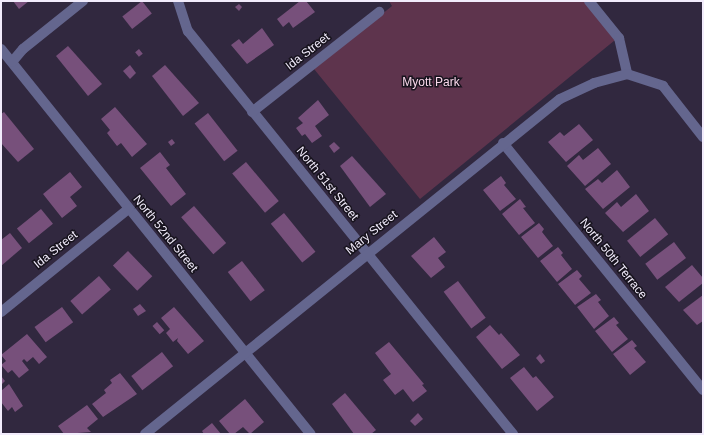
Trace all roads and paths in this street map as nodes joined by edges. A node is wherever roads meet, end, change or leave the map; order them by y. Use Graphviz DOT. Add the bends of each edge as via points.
graph roads {
  1 [pos="83,1"];
  2 [pos="178,1"];
  3 [pos="589,1"];
  4 [pos="379,12"];
  5 [pos="1,49"];
  6 [pos="12,62"];
  7 [pos="627,74"];
  8 [pos="252,112"];
  9 [pos="703,137"];
  10 [pos="503,143"];
  11 [pos="128,208"];
  12 [pos="368,254"];
  13 [pos="1,312"];
  14 [pos="245,354"];
  15 [pos="703,390"];
  16 [pos="145,434"];
  17 [pos="311,434"];
  18 [pos="513,434"];
  1 -- 6 [label="street"];
  2 -- 8 [label="street, North 51st Street" via="188,31"];
  3 -- 7 [label="street" via="619,38"];
  4 -- 8 [label="street, Ida Street"];
  5 -- 6 [label="street, North 52nd Street"];
  6 -- 11 [label="street, North 52nd Street"];
  7 -- 9 [label="street" via="663,86"];
  7 -- 10 [label="street, Mary Street" via="594,83 560,99"];
  8 -- 12 [label="street, North 51st Street"];
  10 -- 12 [label="street, Mary Street"];
  10 -- 15 [label="street, North 50th Terrace"];
  11 -- 13 [label="street, Ida Street"];
  11 -- 14 [label="street, North 52nd Street"];
  12 -- 14 [label="street, Mary Street"];
  12 -- 18 [label="street, North 51st Street"];
  14 -- 16 [label="street, Mary Street"];
  14 -- 17 [label="street, North 52nd Street"];
}
